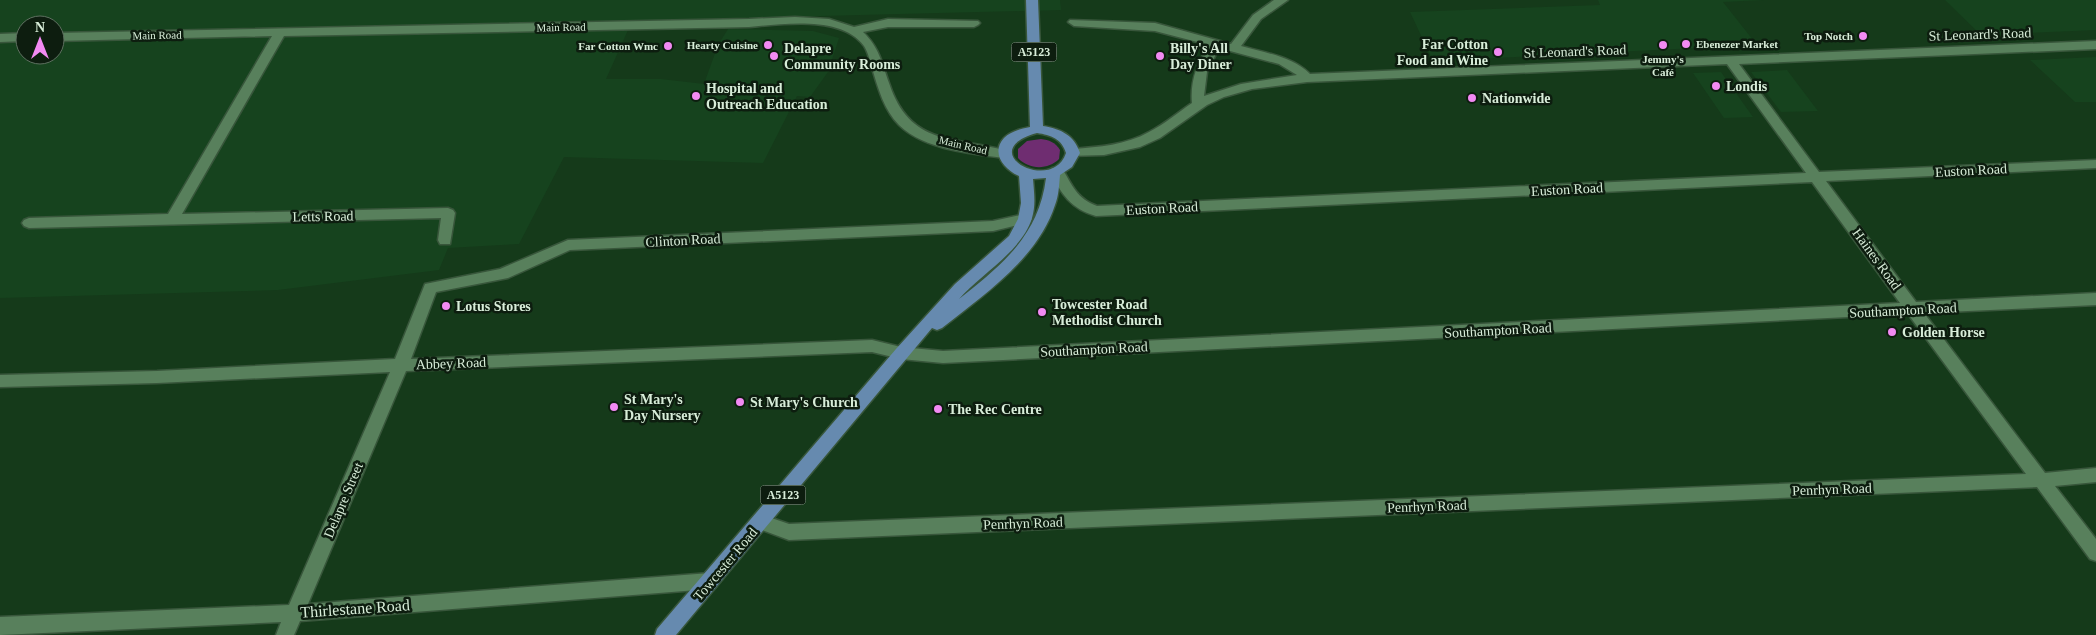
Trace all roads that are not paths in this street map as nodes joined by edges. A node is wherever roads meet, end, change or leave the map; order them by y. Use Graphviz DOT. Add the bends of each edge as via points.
graph roads {
  1 [pos="1032,0"];
  2 [pos="1282,0"];
  3 [pos="1074,22"];
  4 [pos="974,23"];
  5 [pos="853,31"];
  6 [pos="280,32"];
  7 [pos="15,37"];
  8 [pos="65,37"];
  9 [pos="0,38"];
  10 [pos="1216,43"];
  11 [pos="2096,45"];
  12 [pos="1234,48"];
  13 [pos="1730,60"];
  14 [pos="1307,78"];
  15 [pos="1198,104"];
  16 [pos="1037,129"];
  17 [pos="1073,153"];
  18 [pos="1003,154"];
  19 [pos="2096,164"];
  20 [pos="1056,172"];
  21 [pos="1026,174"];
  22 [pos="1818,177"];
  23 [pos="172,219"];
  24 [pos="1025,219"];
  25 [pos="29,223"];
  26 [pos="445,240"];
  27 [pos="2096,299"];
  28 [pos="1913,310"];
  29 [pos="901,353"];
  30 [pos="401,365"];
  31 [pos="0,381"];
  32 [pos="2096,475"];
  33 [pos="2042,480"];
  34 [pos="760,522"];
  35 [pos="2096,553"];
  36 [pos="710,581"];
  37 [pos="294,613"];
  38 [pos="0,626"];
  39 [pos="285,635"];
  40 [pos="664,635"];
  1 -- 16 [label="main road, A5123"];
  2 -- 12 [label="street" via="1257,17"];
  3 -- 10 [label="street" via="1155,27"];
  4 -- 5 [label="street" via="888,24"];
  5 -- 6 [label="street, Main Road" via="832,23 801,20"];
  5 -- 18 [label="street, Main Road" via="868,44 890,106 911,128 940,142"];
  6 -- 8 [label="street, Main Road"];
  6 -- 23 [label="street"];
  7 -- 9 [label="street"];
  10 -- 12 [label="street"];
  10 -- 15 [label="street" via="1204,62 1196,90"];
  11 -- 13 [label="street, St Leonard's Road"];
  12 -- 14 [label="street" via="1282,61"];
  13 -- 14 [label="street, St Leonard's Road"];
  13 -- 22 [label="street, Haines Road"];
  14 -- 15 [label="street, St Leonard's Road" via="1244,87"];
  15 -- 17 [label="street, St Leonard's Road" via="1138,144"];
  16 -- 17 [label="main road" via="1062,136"];
  16 -- 18 [label="main road" via="1016,134 1004,146"];
  17 -- 20 [label="main road" via="1068,163"];
  18 -- 21 [label="main road" via="1010,166"];
  19 -- 22 [label="street, Euston Road"];
  20 -- 21 [label="main road"];
  20 -- 22 [label="street, Euston Road" via="1074,200 1096,211"];
  20 -- 29 [label="main road, Towcester Road / A5123" via="1048,206 1027,245 971,297"];
  21 -- 24 [label="main road, Towcester Road / A5123" via="1028,203"];
  22 -- 28 [label="street, Haines Road"];
  23 -- 25 [label="street, Letts Road"];
  23 -- 26 [label="street, Letts Road" via="448,213"];
  24 -- 29 [label="main road, Towcester Road / A5123" via="1014,239 960,288"];
  24 -- 30 [label="street, Clinton Road" via="993,226 568,246 503,274 430,288"];
  27 -- 28 [label="street, Southampton Road"];
  28 -- 29 [label="street, Southampton Road" via="944,356"];
  28 -- 33 [label="street, Haines Road"];
  29 -- 30 [label="street, Abbey Road" via="872,346"];
  29 -- 34 [label="main road, Towcester Road / A5123"];
  30 -- 31 [label="street, Abbey Road"];
  30 -- 37 [label="street, Delapre Street"];
  32 -- 33 [label="street, Penrhyn Road"];
  33 -- 34 [label="street, Penrhyn Road" via="789,532"];
  33 -- 35 [label="street, Haines Road"];
  34 -- 36 [label="main road, Towcester Road / A5123"];
  36 -- 37 [label="street, Thirlestane Road"];
  36 -- 40 [label="main road, Towcester Road / A5123"];
  37 -- 38 [label="street, Thirlestane Road"];
  37 -- 39 [label="street, Delapre Street"];
}
